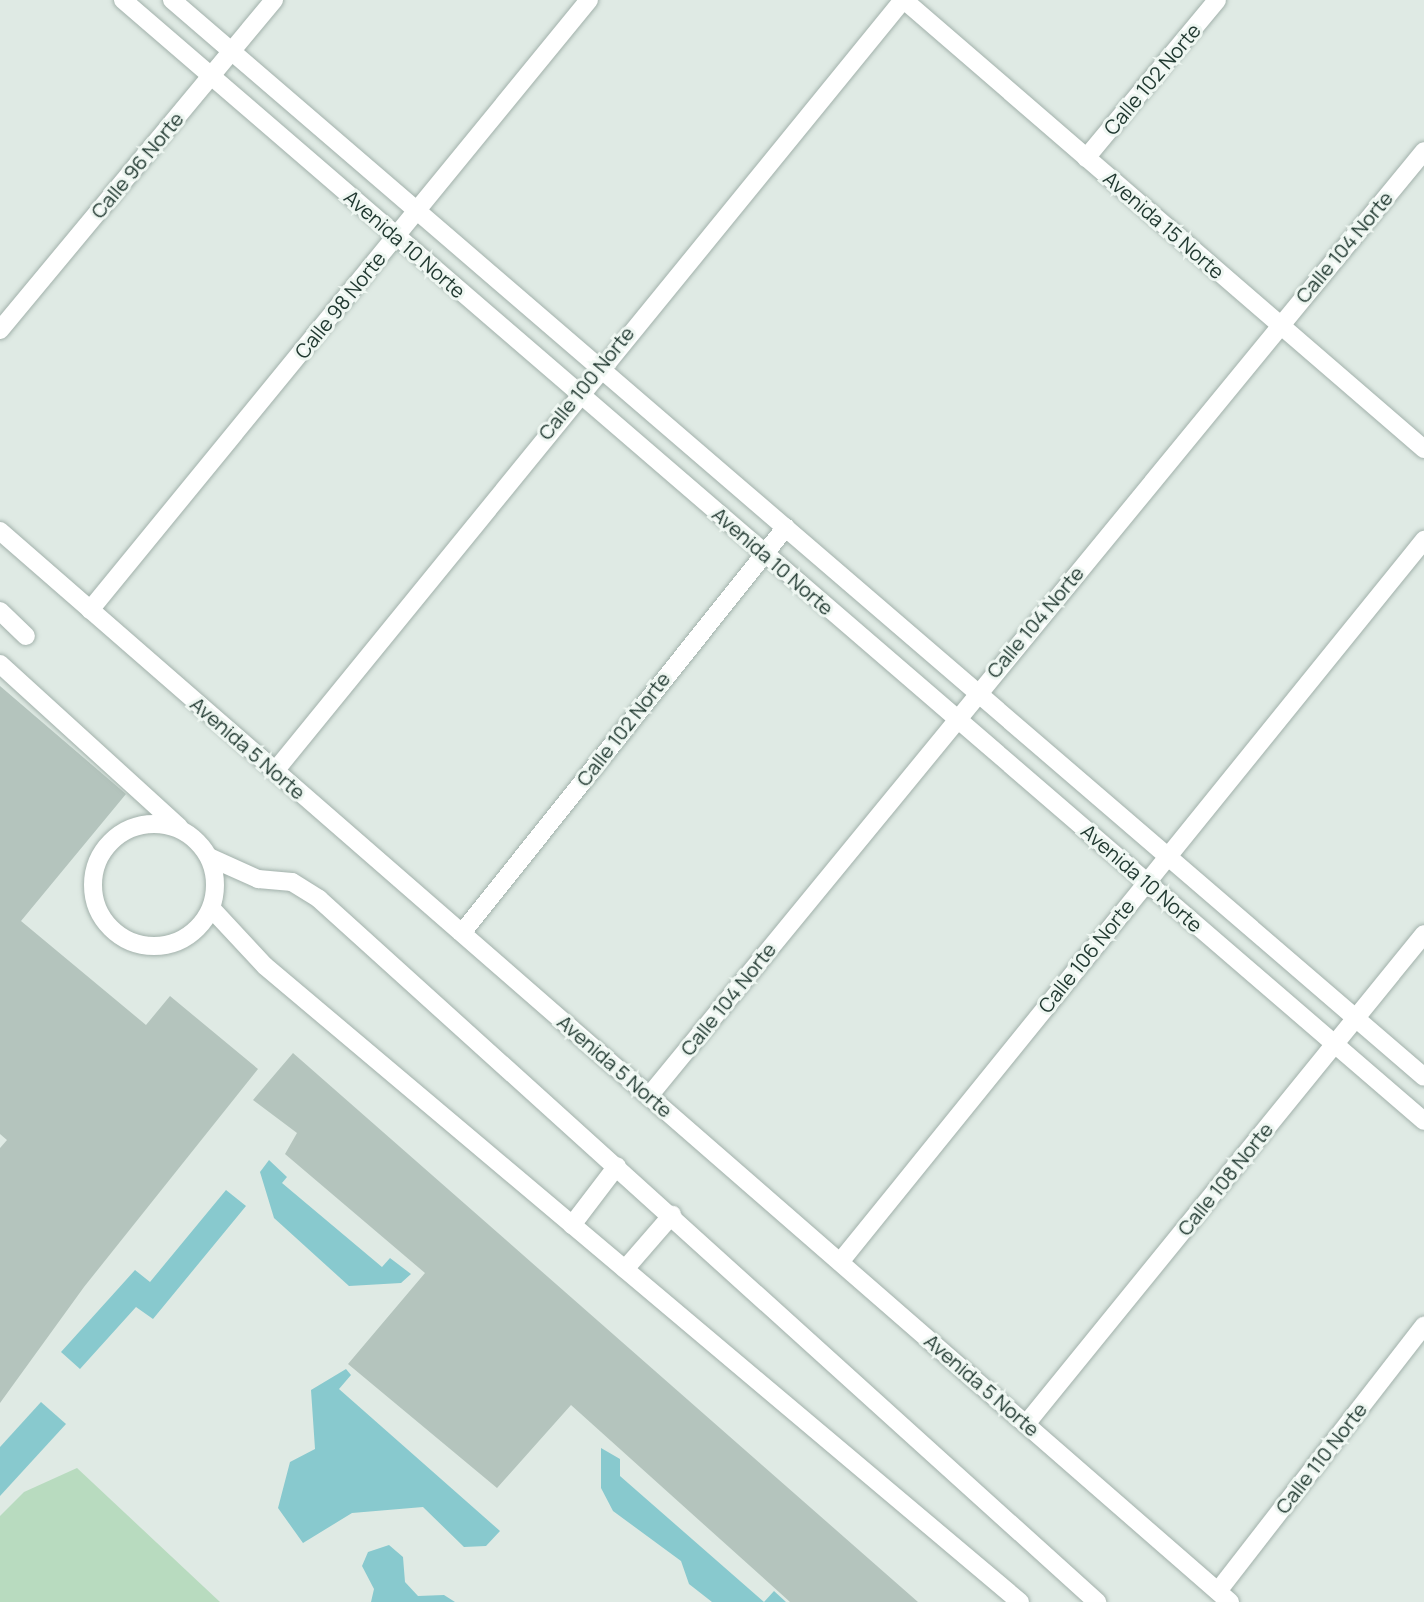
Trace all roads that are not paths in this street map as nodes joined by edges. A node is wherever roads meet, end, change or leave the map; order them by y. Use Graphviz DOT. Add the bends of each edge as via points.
graph roads {
  1 [pos="123,0"];
  2 [pos="172,0"];
  3 [pos="274,0"];
  4 [pos="589,0"];
  5 [pos="903,0"];
  6 [pos="1217,0"];
  7 [pos="232,51"];
  8 [pos="212,76"];
  9 [pos="1424,151"];
  10 [pos="1086,158"];
  11 [pos="417,210"];
  12 [pos="396,236"];
  13 [pos="1280,325"];
  14 [pos="0,330"];
  15 [pos="599,367"];
  16 [pos="578,393"];
  17 [pos="1424,449"];
  18 [pos="786,526"];
  19 [pos="0,531"];
  20 [pos="1424,540"];
  21 [pos="764,552"];
  22 [pos="90,610"];
  23 [pos="0,611"];
  24 [pos="26,636"];
  25 [pos="0,664"];
  26 [pos="978,691"];
  27 [pos="956,717"];
  28 [pos="275,771"];
  29 [pos="181,829"];
  30 [pos="1169,855"];
  31 [pos="209,857"];
  32 [pos="1146,882"];
  33 [pos="211,908"];
  34 [pos="462,933"];
  35 [pos="1424,934"];
  36 [pos="1356,1018"];
  37 [pos="1335,1044"];
  38 [pos="1424,1077"];
  39 [pos="649,1096"];
  40 [pos="1424,1121"];
  41 [pos="617,1166"];
  42 [pos="672,1215"];
  43 [pos="572,1225"];
  44 [pos="840,1262"];
  45 [pos="625,1269"];
  46 [pos="1424,1325"];
  47 [pos="1026,1424"];
  48 [pos="1224,1596"];
  49 [pos="1020,1602"];
  50 [pos="1097,1602"];
  1 -- 8 [label="street, Avenida 10 Norte"];
  2 -- 7 [label="street, Avenida 10 Norte"];
  3 -- 7 [label="street, Calle 96 Norte"];
  4 -- 11 [label="street, Calle 98 Norte"];
  5 -- 10 [label="street, Avenida 15 Norte"];
  5 -- 15 [label="street, Calle 100 Norte"];
  6 -- 10 [label="street, Calle 102 Norte"];
  7 -- 8 [label="street, Calle 96 Norte"];
  7 -- 11 [label="street, Avenida 10 Norte"];
  8 -- 12 [label="street, Avenida 10 Norte"];
  8 -- 14 [label="street, Calle 96 Norte"];
  9 -- 13 [label="street, Calle 104 Norte"];
  10 -- 13 [label="street, Avenida 15 Norte"];
  11 -- 12 [label="street, Calle 98 Norte"];
  11 -- 15 [label="street, Avenida 10 Norte"];
  12 -- 16 [label="street, Avenida 10 Norte"];
  12 -- 22 [label="street, Calle 98 Norte"];
  13 -- 17 [label="street, Avenida 15 Norte"];
  13 -- 26 [label="street, Calle 104 Norte"];
  15 -- 16 [label="street, Calle 100 Norte"];
  15 -- 18 [label="street, Avenida 10 Norte"];
  16 -- 21 [label="street, Avenida 10 Norte"];
  16 -- 28 [label="street, Calle 100 Norte"];
  18 -- 21 [label="street, Calle 102 Norte"];
  18 -- 26 [label="street, Avenida 10 Norte"];
  19 -- 22 [label="street, Avenida 5 Norte"];
  20 -- 30 [label="street, Calle 106 Norte"];
  21 -- 27 [label="street, Avenida 10 Norte"];
  21 -- 34 [label="street, Calle 102 Norte"];
  22 -- 28 [label="street, Avenida 5 Norte"];
  23 -- 24 [label="street"];
  25 -- 29 [label="street"];
  26 -- 27 [label="street, Calle 104 Norte"];
  26 -- 30 [label="street, Avenida 10 Norte"];
  27 -- 32 [label="street, Avenida 10 Norte"];
  27 -- 39 [label="street, Calle 104 Norte"];
  28 -- 34 [label="street, Avenida 5 Norte"];
  29 -- 31 [label="street"];
  29 -- 33 [label="street" via="139,824 114,838 96,864 94,898 111,928 124,939 158,946 190,935"];
  30 -- 32 [label="street, Calle 106 Norte"];
  30 -- 36 [label="street, Avenida 10 Norte"];
  31 -- 33 [label="street" via="215,874"];
  31 -- 41 [label="street" via="258,879 292,882 319,899"];
  32 -- 37 [label="street, Avenida 10 Norte"];
  32 -- 44 [label="street, Calle 106 Norte"];
  33 -- 43 [label="street" via="265,966"];
  34 -- 39 [label="street, Avenida 5 Norte"];
  35 -- 36 [label="street, Calle 108 Norte"];
  36 -- 37 [label="street, Calle 108 Norte"];
  36 -- 38 [label="street, Avenida 10 Norte"];
  37 -- 40 [label="street, Avenida 10 Norte"];
  37 -- 47 [label="street, Calle 108 Norte"];
  39 -- 44 [label="street, Avenida 5 Norte"];
  41 -- 42 [label="street"];
  41 -- 43 [label="street"];
  42 -- 45 [label="street"];
  42 -- 50 [label="street"];
  43 -- 45 [label="street"];
  44 -- 47 [label="street, Avenida 5 Norte"];
  45 -- 49 [label="street"];
  46 -- 48 [label="street, Calle 110 Norte"];
  47 -- 48 [label="street, Avenida 5 Norte"];
}
